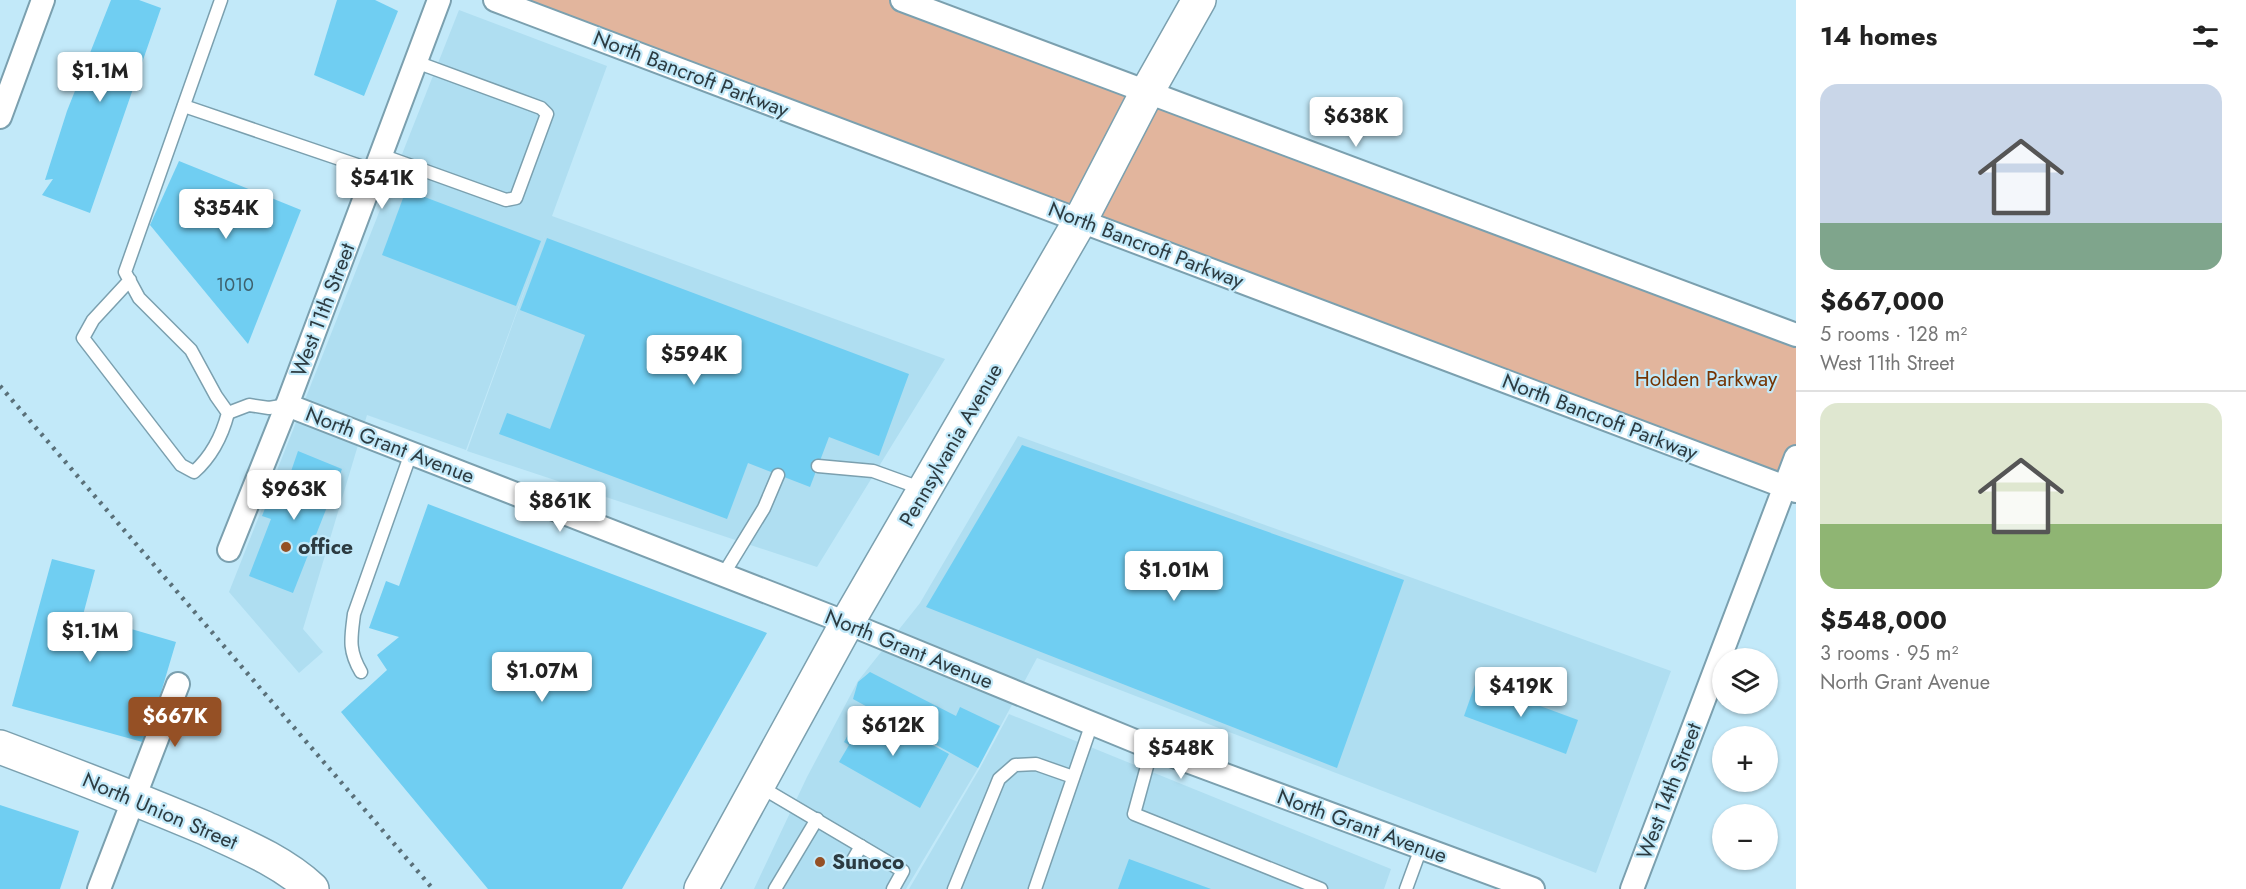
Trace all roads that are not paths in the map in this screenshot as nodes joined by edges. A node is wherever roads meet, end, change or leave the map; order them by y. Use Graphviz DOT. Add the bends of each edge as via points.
graph roads {
  1 [pos="43,0"];
  2 [pos="221,0"];
  3 [pos="439,0"];
  4 [pos="495,0"];
  5 [pos="902,0"];
  6 [pos="1199,0"];
  7 [pos="416,62"];
  8 [pos="1147,92"];
  9 [pos="184,106"];
  10 [pos="0,117"];
  11 [pos="378,163"];
  12 [pos="1080,221"];
  13 [pos="130,280"];
  14 [pos="1796,335"];
  15 [pos="287,405"];
  16 [pos="228,413"];
  17 [pos="411,453"];
  18 [pos="1796,457"];
  19 [pos="818,466"];
  20 [pos="778,475"];
  21 [pos="1790,489"];
  22 [pos="925,490"];
  23 [pos="229,550"];
  24 [pos="723,575"];
  25 [pos="847,623"];
  26 [pos="361,672"];
  27 [pos="178,684"];
  28 [pos="1092,723"];
  29 [pos="0,747"];
  30 [pos="1152,748"];
  31 [pos="1073,777"];
  32 [pos="758,785"];
  33 [pos="134,797"];
  34 [pos="817,819"];
  35 [pos="861,846"];
  36 [pos="1421,848"];
  37 [pos="853,860"];
  38 [pos="99,889"];
  39 [pos="312,889"];
  40 [pos="701,889"];
  41 [pos="775,889"];
  42 [pos="893,889"];
  43 [pos="954,889"];
  44 [pos="1035,889"];
  45 [pos="1321,889"];
  46 [pos="1406,889"];
  47 [pos="1533,889"];
  48 [pos="1632,889"];
  1 -- 10 [label="street"];
  2 -- 9 [label="lane"];
  3 -- 7 [label="street, West 11th Street"];
  4 -- 12 [label="street, North Bancroft Parkway"];
  5 -- 8 [label="street"];
  6 -- 8 [label="main road, Pennsylvania Avenue"];
  7 -- 11 [label="street, West 11th Street"];
  7 -- 11 [label="lane" via="541,108 547,114 516,198 506,200"];
  8 -- 12 [label="main road, Pennsylvania Avenue"];
  8 -- 14 [label="street"];
  9 -- 11 [label="lane"];
  9 -- 13 [label="lane" via="125,272"];
  11 -- 15 [label="street, West 11th Street"];
  12 -- 21 [label="street, North Bancroft Parkway"];
  12 -- 22 [label="main road, Pennsylvania Avenue"];
  13 -- 16 [label="lane" via="139,298 191,350"];
  13 -- 16 [label="lane" via="93,320 83,338 181,465 194,472 207,461"];
  15 -- 16 [label="lane" via="249,405"];
  15 -- 17 [label="street, North Grant Avenue"];
  15 -- 23 [label="street, West 11th Street"];
  17 -- 24 [label="street, North Grant Avenue"];
  17 -- 26 [label="lane" via="354,614 352,658"];
  18 -- 21 [label="street, West 14th Street"];
  19 -- 22 [label="lane" via="873,471"];
  20 -- 24 [label="lane" via="764,508"];
  21 -- 48 [label="street, West 14th Street"];
  22 -- 25 [label="main road, Pennsylvania Avenue"];
  24 -- 25 [label="street, North Grant Avenue"];
  25 -- 28 [label="street, North Grant Avenue"];
  25 -- 32 [label="main road, Pennsylvania Avenue"];
  27 -- 33 [label="street"];
  28 -- 30 [label="street, North Grant Avenue"];
  28 -- 31 [label="lane"];
  29 -- 33 [label="main road, North Union Street"];
  30 -- 36 [label="street, North Grant Avenue"];
  30 -- 45 [label="lane" via="1134,814"];
  31 -- 43 [label="lane" via="1036,764 1015,765 999,778"];
  31 -- 44 [label="lane"];
  32 -- 34 [label="lane"];
  32 -- 40 [label="main road, Pennsylvania Avenue"];
  33 -- 38 [label="street"];
  33 -- 39 [label="main road, North Union Street" via="254,851 287,869"];
  34 -- 35 [label="lane"];
  34 -- 41 [label="lane"];
  35 -- 37 [label="lane"];
  35 -- 42 [label="lane" via="903,871"];
  36 -- 46 [label="lane"];
  36 -- 47 [label="street, North Grant Avenue"];
}
